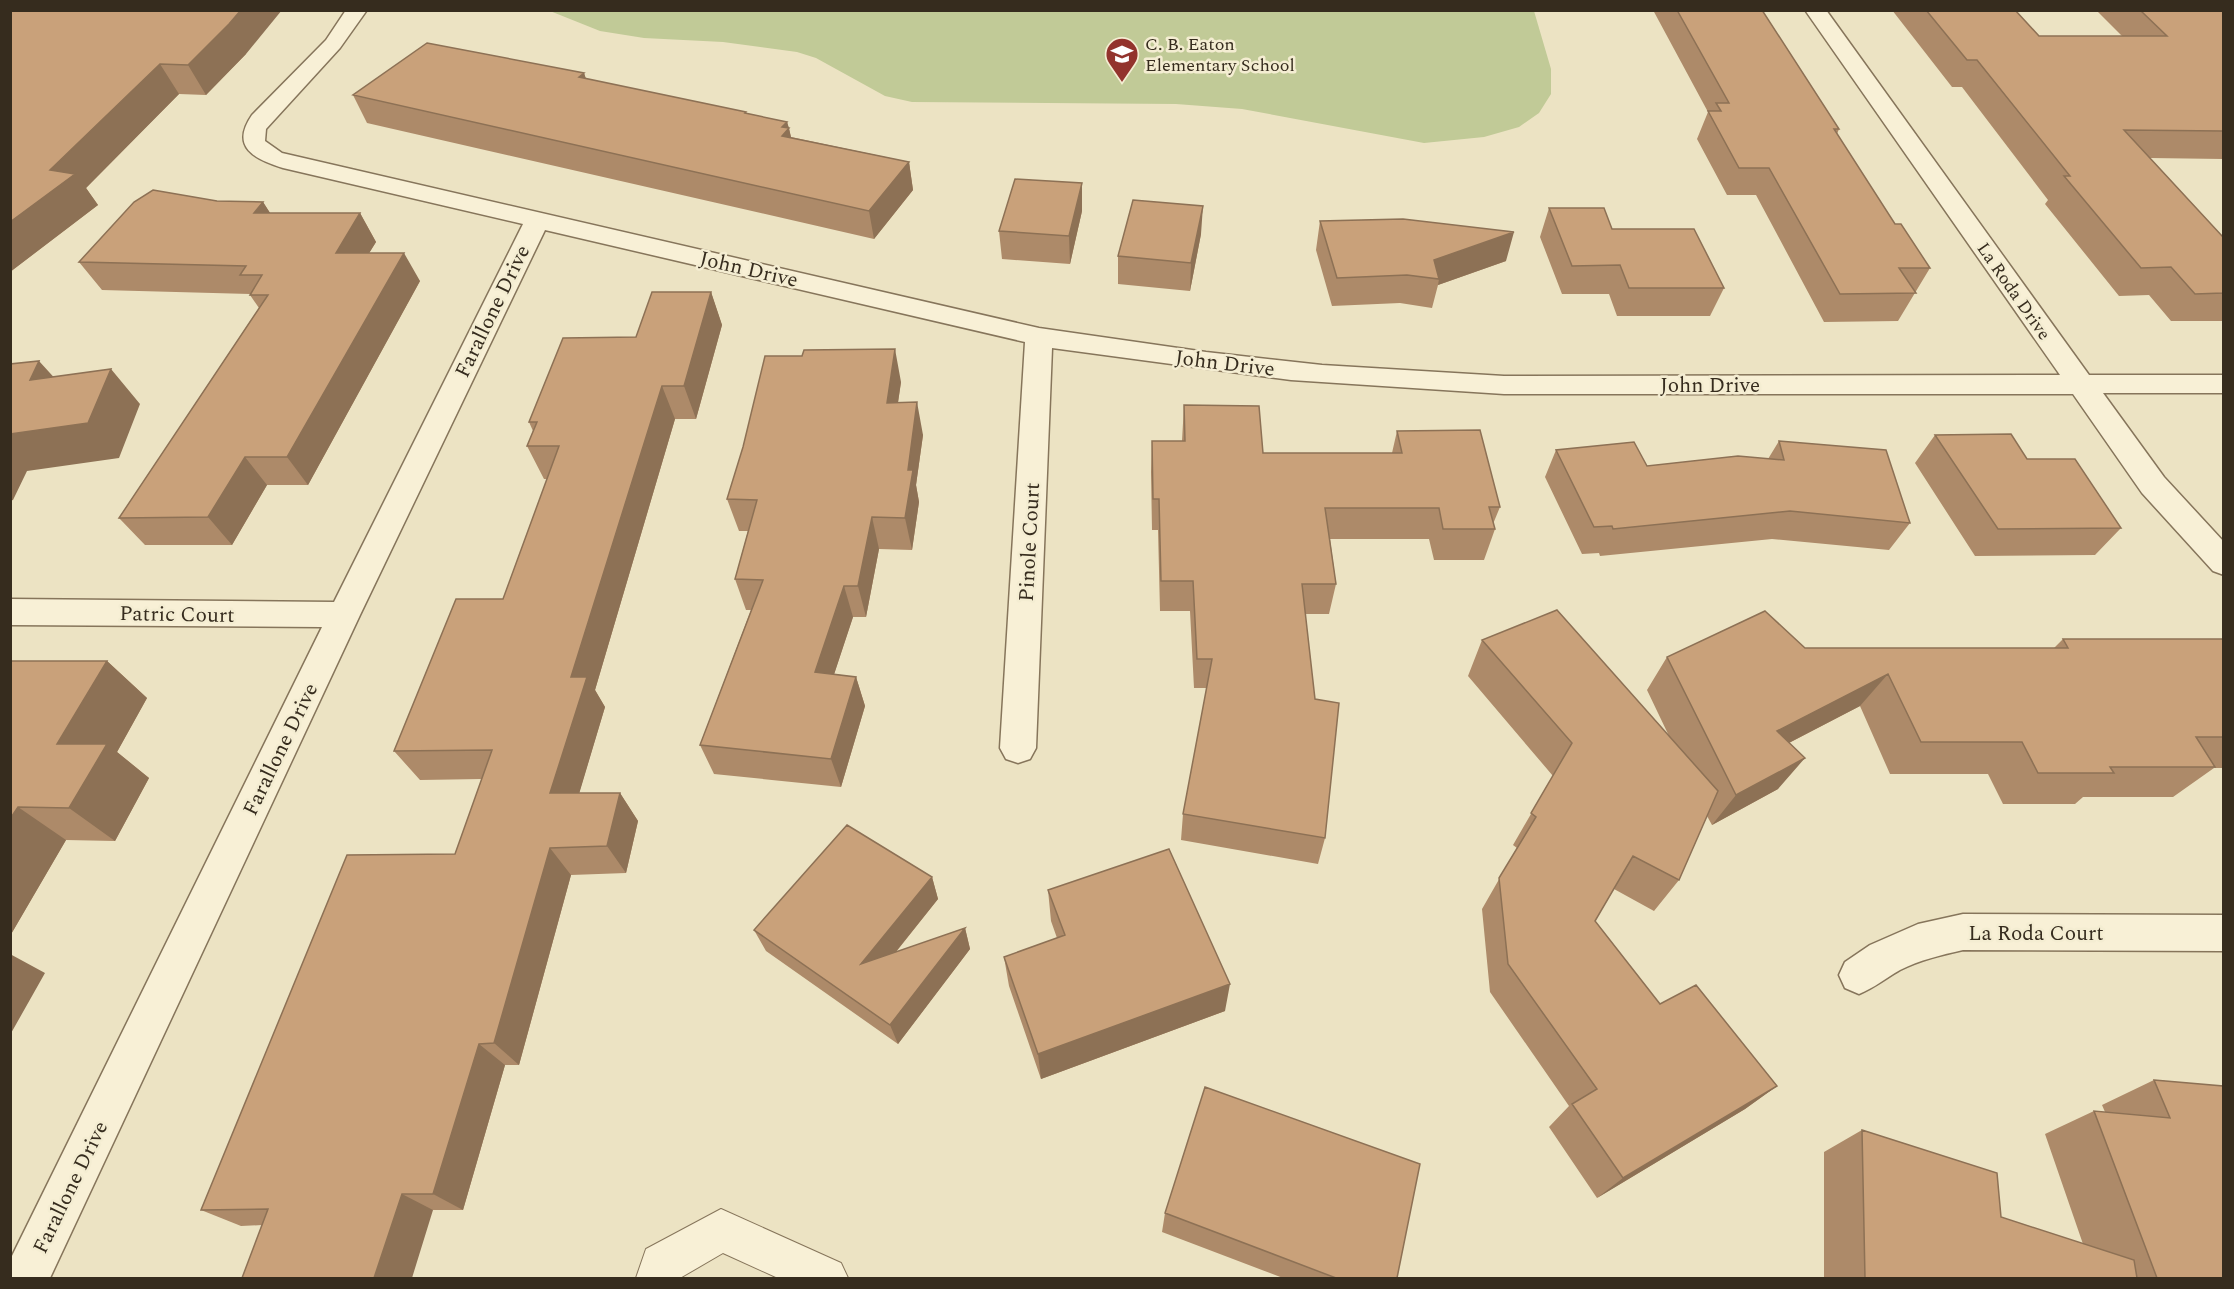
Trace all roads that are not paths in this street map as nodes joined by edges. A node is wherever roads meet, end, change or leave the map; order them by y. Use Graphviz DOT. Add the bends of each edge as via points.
graph roads {
  1 [pos="357,10"];
  2 [pos="1815,10"];
  3 [pos="537,220"];
  4 [pos="1039,336"];
  5 [pos="2080,384"];
  6 [pos="2223,384"];
  7 [pos="2223,563"];
  8 [pos="10,612"];
  9 [pos="344,615"];
  10 [pos="1018,748"];
  11 [pos="2223,933"];
  12 [pos="1859,975"];
  13 [pos="26,1278"];
  14 [pos="658,1278"];
  15 [pos="826,1278"];
  1 -- 3 [label="street, John Drive" via="325,52 260,120 254,142 262,151 291,164"];
  2 -- 5 [label="street, La Roda Drive"];
  3 -- 4 [label="street, John Drive"];
  3 -- 9 [label="street, Farallone Drive"];
  4 -- 5 [label="street, John Drive" via="1158,356 1389,380"];
  4 -- 10 [label="street, Pinole Court"];
  5 -- 6 [label="street, John Drive"];
  5 -- 7 [label="street, La Roda Drive" via="2153,485"];
  8 -- 9 [label="street, Patric Court"];
  9 -- 13 [label="street, Farallone Drive"];
  11 -- 12 [label="street, La Roda Court" via="1963,932 1918,942"];
  14 -- 15 [label="lane" via="661,1264 721,1230"];
}
